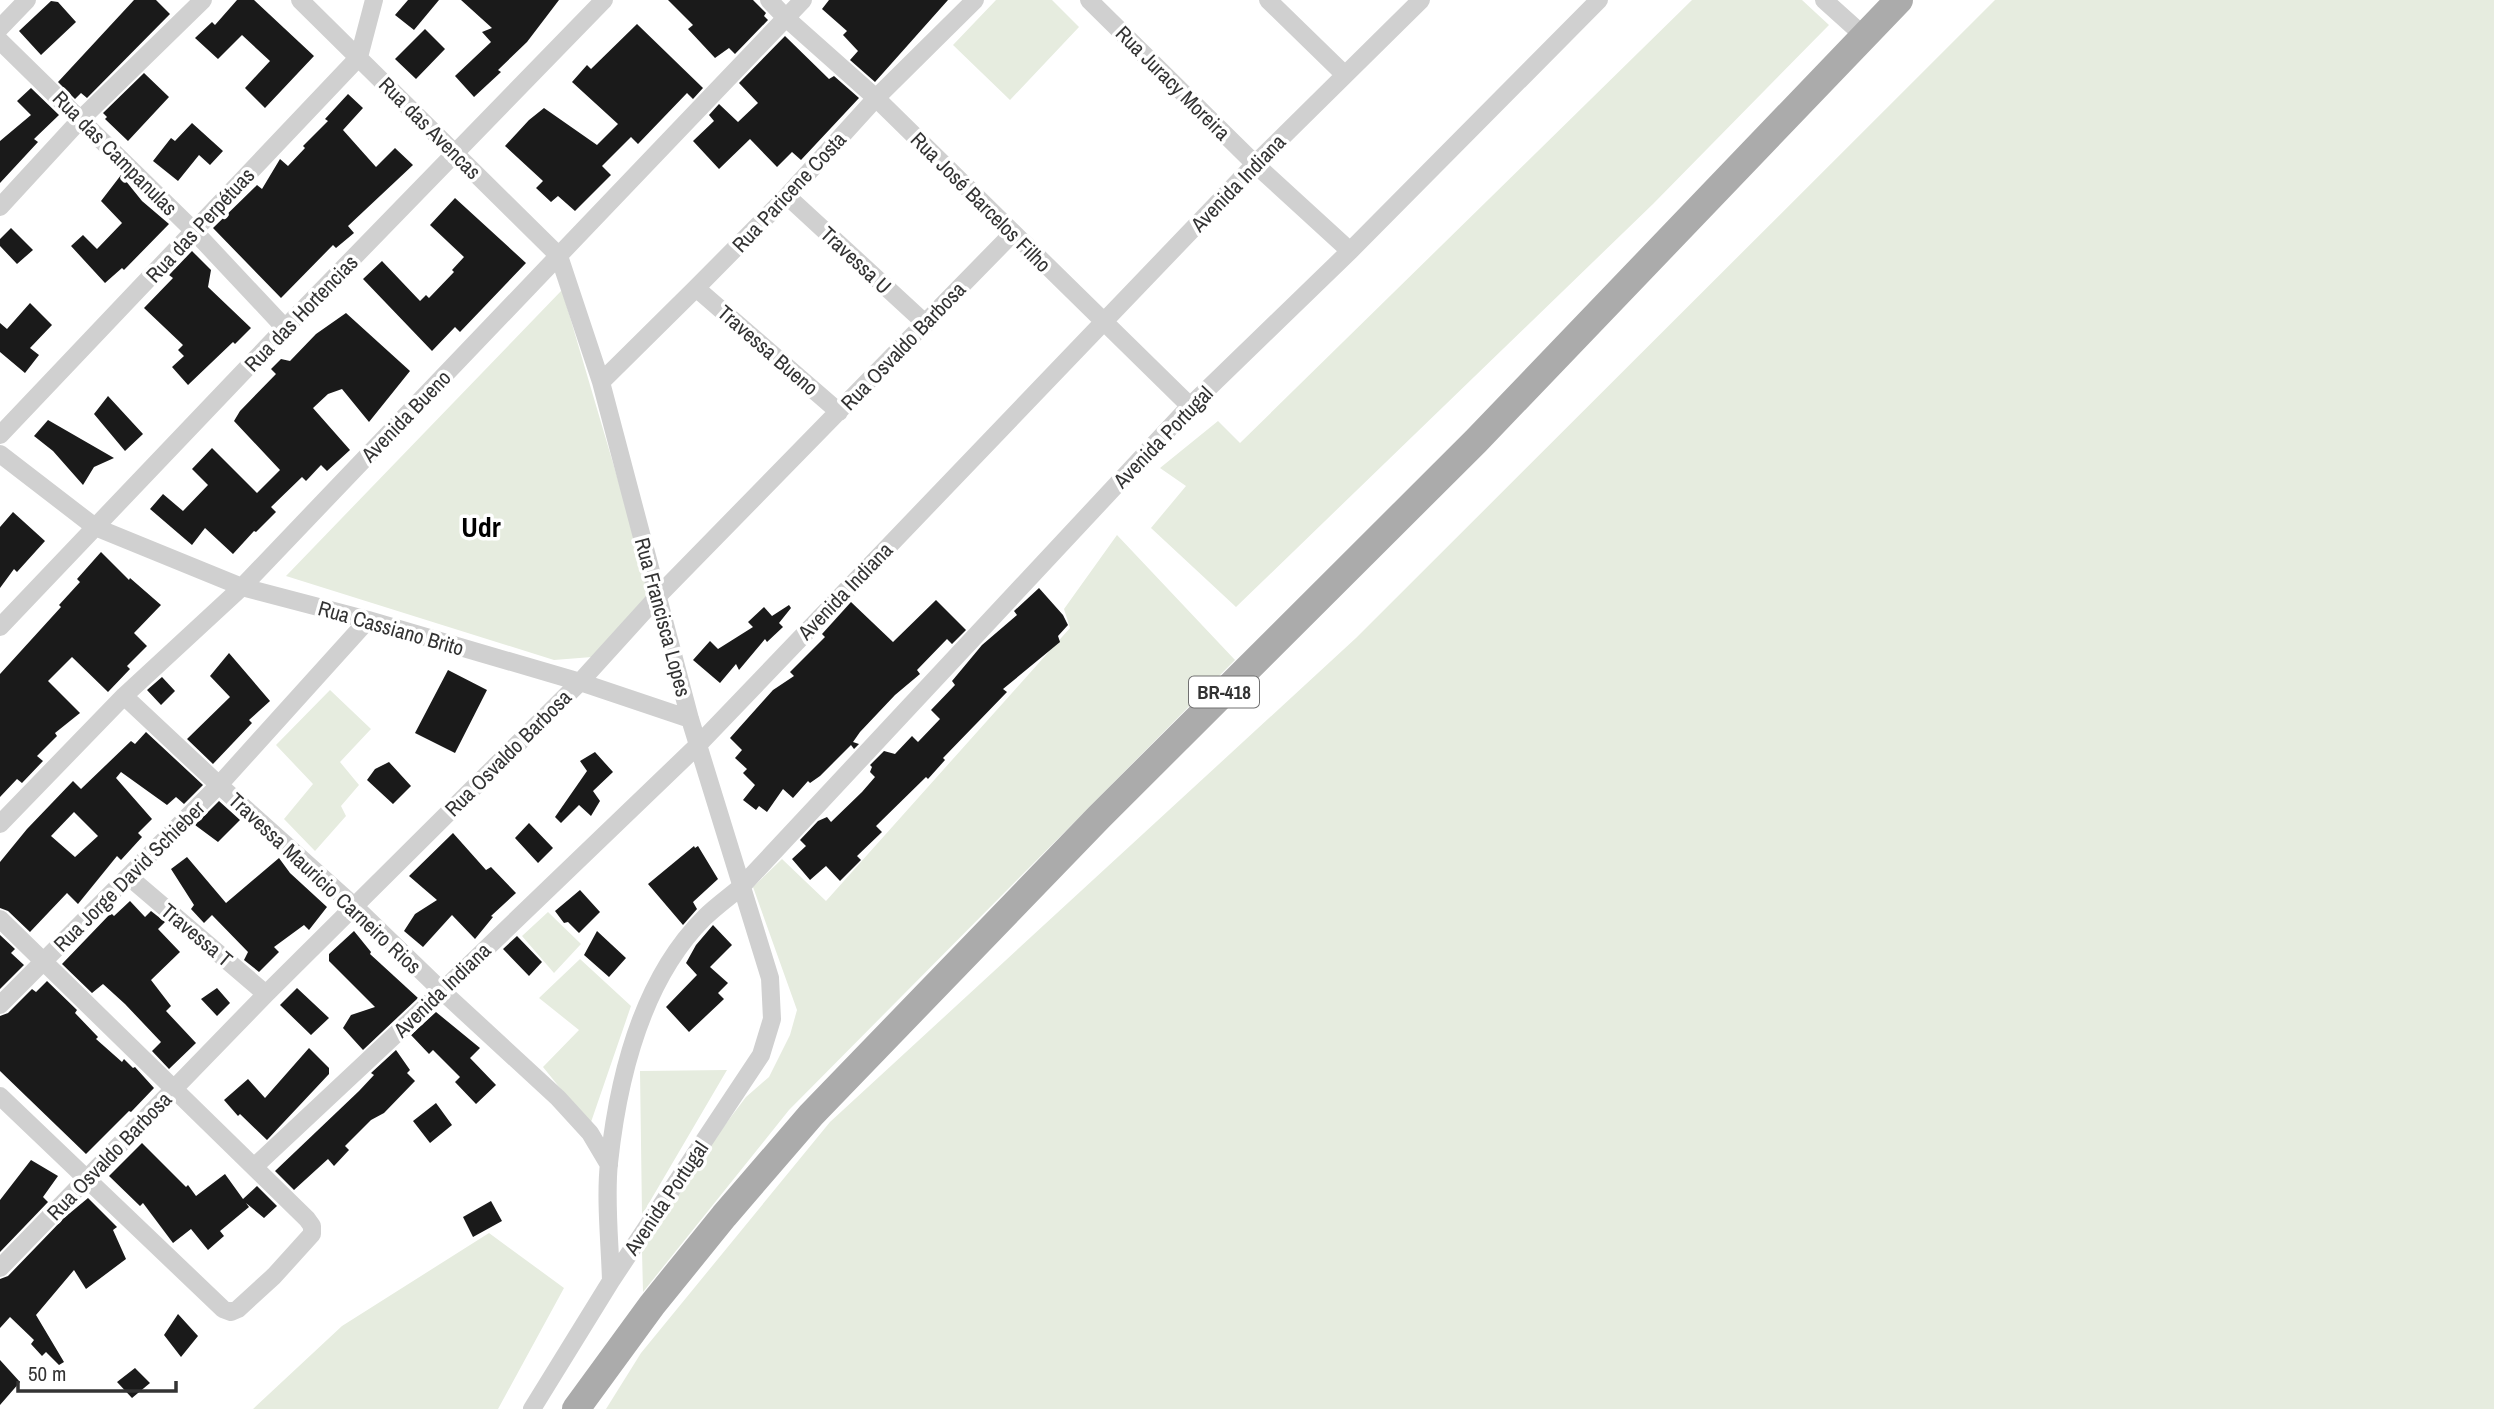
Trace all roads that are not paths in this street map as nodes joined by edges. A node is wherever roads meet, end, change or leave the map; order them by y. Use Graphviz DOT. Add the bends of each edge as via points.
graph roads {
  1 [pos="27,0"];
  2 [pos="203,0"];
  3 [pos="300,0"];
  4 [pos="374,0"];
  5 [pos="769,0"];
  6 [pos="803,0"];
  7 [pos="975,0"];
  8 [pos="1089,0"];
  9 [pos="1268,0"];
  10 [pos="1420,0"];
  11 [pos="1599,0"];
  12 [pos="1824,0"];
  13 [pos="1899,0"];
  14 [pos="597,2"];
  15 [pos="786,18"];
  16 [pos="0,29"];
  17 [pos="1864,36"];
  18 [pos="0,41"];
  19 [pos="359,57"];
  20 [pos="1345,75"];
  21 [pos="876,98"];
  22 [pos="81,119"];
  23 [pos="456,154"];
  24 [pos="1255,164"];
  25 [pos="787,195"];
  26 [pos="0,207"];
  27 [pos="194,231"];
  28 [pos="1012,234"];
  29 [pos="1350,251"];
  30 [pos="559,256"];
  31 [pos="696,288"];
  32 [pos="1104,323"];
  33 [pos="926,324"];
  34 [pos="285,328"];
  35 [pos="601,382"];
  36 [pos="1191,406"];
  37 [pos="839,412"];
  38 [pos="0,435"];
  39 [pos="0,454"];
  40 [pos="95,527"];
  41 [pos="242,587"];
  42 [pos="659,596"];
  43 [pos="368,620"];
  44 [pos="0,627"];
  45 [pos="580,682"];
  46 [pos="124,696"];
  47 [pos="690,719"];
  48 [pos="698,745"];
  49 [pos="219,785"];
  50 [pos="0,824"];
  51 [pos="129,877"];
  52 [pos="741,887"];
  53 [pos="354,906"];
  54 [pos="0,919"];
  55 [pos="43,961"];
  56 [pos="769,978"];
  57 [pos="442,991"];
  58 [pos="266,994"];
  59 [pos="0,1005"];
  60 [pos="175,1088"];
  61 [pos="0,1096"];
  62 [pos="609,1165"];
  63 [pos="254,1167"];
  64 [pos="86,1179"];
  65 [pos="0,1268"];
  66 [pos="611,1280"];
  67 [pos="532,1409"];
  68 [pos="576,1409"];
  1 -- 16 [label="street"];
  2 -- 22 [label="street"];
  3 -- 19 [label="street, Rua das Avencas"];
  4 -- 19 [label="street, Rua das Perpétuas"];
  5 -- 15 [label="street, Rua José Barcelos Filho"];
  6 -- 15 [label="street, Avenida Bueno"];
  7 -- 21 [label="street, Rua Paricene Costa"];
  8 -- 24 [label="street, Rua Juracy Moreira"];
  9 -- 20 [label="street"];
  10 -- 20 [label="street, Avenida Indiana"];
  11 -- 29 [label="street, Avenida Portugal"];
  12 -- 17 [label="street"];
  13 -- 17 [label="main road, BR-418"];
  14 -- 23 [label="street, Rua das Hortencias"];
  15 -- 21 [label="street, Rua José Barcelos Filho"];
  15 -- 30 [label="street, Avenida Bueno"];
  17 -- 68 [label="main road, BR-418" via="1476,441 1099,817 811,1115 660,1295"];
  18 -- 22 [label="street, Rua das Campanulas"];
  19 -- 23 [label="street, Rua das Avencas"];
  19 -- 27 [label="street, Rua das Perpétuas"];
  20 -- 24 [label="street, Avenida Indiana"];
  21 -- 25 [label="street, Rua Paricene Costa"];
  21 -- 28 [label="street, Rua José Barcelos Filho"];
  22 -- 26 [label="street"];
  22 -- 27 [label="street, Rua das Campanulas"];
  23 -- 30 [label="street, Rua das Avencas"];
  23 -- 34 [label="street, Rua das Hortencias"];
  24 -- 29 [label="street, Rua Juracy Moreira"];
  24 -- 32 [label="street, Avenida Indiana"];
  25 -- 31 [label="street, Rua Paricene Costa"];
  25 -- 33 [label="street, Travessa U"];
  27 -- 34 [label="street, Rua das Campanulas"];
  27 -- 38 [label="street, Rua das Perpétuas"];
  28 -- 32 [label="street, Rua José Barcelos Filho"];
  28 -- 33 [label="street, Rua Osvaldo Barbosa"];
  29 -- 36 [label="street, Avenida Portugal"];
  30 -- 35 [label="street, Rua Francisca Lopes"];
  30 -- 41 [label="street, Avenida Bueno"];
  31 -- 35 [label="street, Rua Paricene Costa"];
  31 -- 37 [label="street, Travessa Bueno"];
  32 -- 36 [label="street, Rua José Barcelos Filho"];
  32 -- 48 [label="street, Avenida Indiana"];
  33 -- 37 [label="street, Rua Osvaldo Barbosa"];
  34 -- 40 [label="street, Rua das Hortencias"];
  35 -- 42 [label="street, Rua Francisca Lopes"];
  36 -- 52 [label="street, Avenida Portugal"];
  37 -- 42 [label="street, Rua Osvaldo Barbosa"];
  39 -- 40 [label="street, Rua Cassiano Brito"];
  40 -- 41 [label="street, Rua Cassiano Brito"];
  40 -- 44 [label="street, Rua das Hortencias"];
  41 -- 43 [label="street, Rua Cassiano Brito"];
  41 -- 46 [label="street, Avenida Bueno"];
  42 -- 45 [label="street, Rua Osvaldo Barbosa"];
  42 -- 47 [label="street, Rua Francisca Lopes"];
  43 -- 45 [label="street, Rua Cassiano Brito"];
  43 -- 49 [label="street, Rua Jorge David Schieber"];
  45 -- 47 [label="street, Rua Cassiano Brito"];
  45 -- 53 [label="street, Rua Osvaldo Barbosa"];
  46 -- 49 [label="street, Travessa Mauricio Carneiro Rios"];
  46 -- 50 [label="street, Avenida Bueno"];
  47 -- 48 [label="street, Rua Francisca Lopes"];
  48 -- 52 [label="street, Rua Francisca Lopes"];
  48 -- 57 [label="street, Avenida Indiana"];
  49 -- 51 [label="street, Rua Jorge David Schieber"];
  49 -- 53 [label="street, Travessa Mauricio Carneiro Rios"];
  51 -- 55 [label="street, Rua Jorge David Schieber"];
  51 -- 58 [label="street, Travessa T"];
  52 -- 56 [label="street, Rua Francisca Lopes"];
  52 -- 62 [label="street, Avenida Portugal" via="703,919 673,958 646,1007 625,1066"];
  53 -- 57 [label="street, Travessa Mauricio Carneiro Rios"];
  53 -- 58 [label="street, Rua Osvaldo Barbosa"];
  54 -- 55 [label="street"];
  55 -- 59 [label="street, Rua Jorge David Schieber"];
  55 -- 60 [label="street"];
  56 -- 66 [label="street, Avenida Portugal" via="772,1019 761,1055"];
  57 -- 62 [label="street, Travessa Mauricio Carneiro Rios" via="558,1098 590,1133"];
  57 -- 63 [label="street, Avenida Indiana"];
  58 -- 60 [label="street, Rua Osvaldo Barbosa"];
  60 -- 63 [label="street"];
  60 -- 64 [label="street, Rua Osvaldo Barbosa"];
  61 -- 64 [label="street"];
  62 -- 66 [label="street, Avenida Portugal"];
  63 -- 64 [label="street" via="307,1219 312,1234 274,1276 231,1312"];
  64 -- 65 [label="street, Rua Osvaldo Barbosa"];
  66 -- 67 [label="street, Avenida Portugal"];
}
